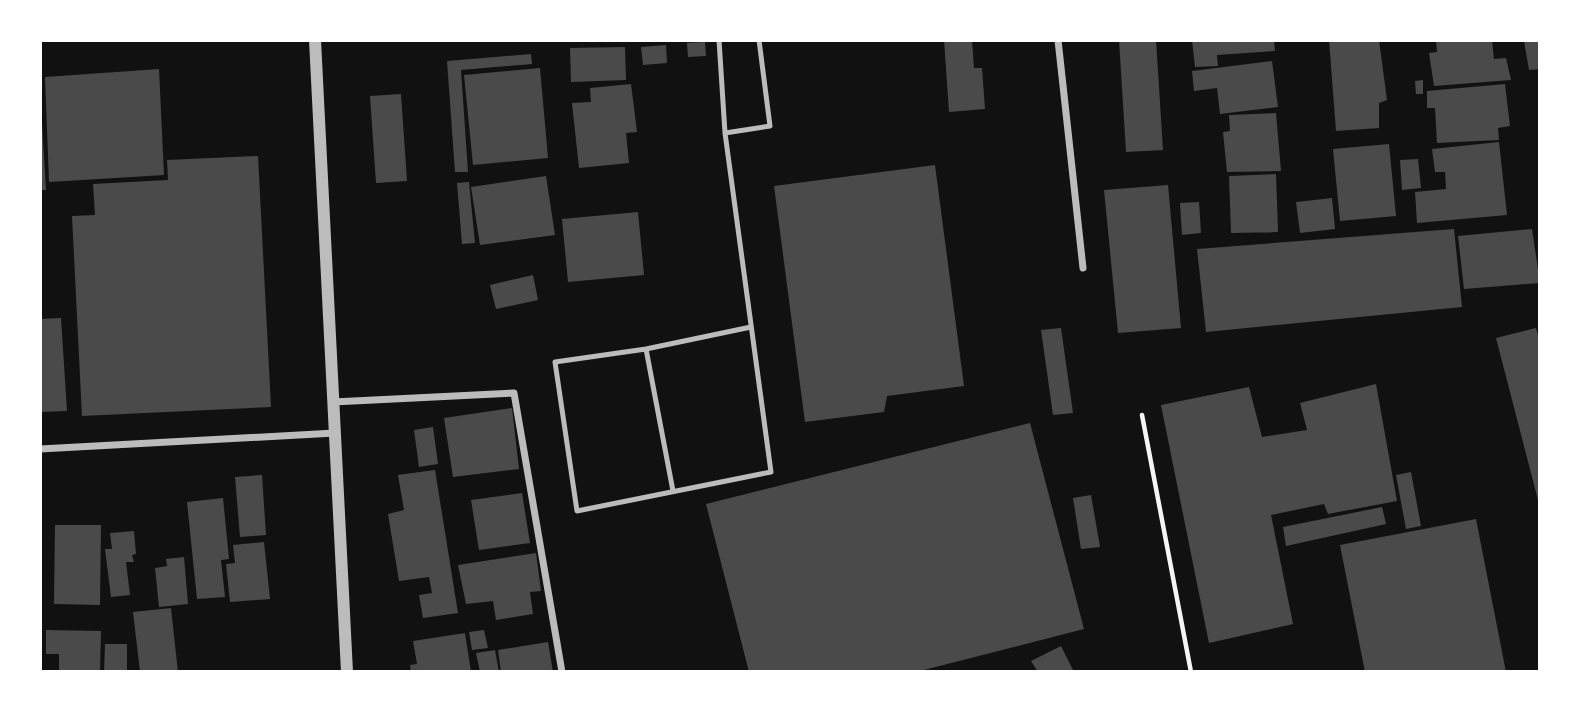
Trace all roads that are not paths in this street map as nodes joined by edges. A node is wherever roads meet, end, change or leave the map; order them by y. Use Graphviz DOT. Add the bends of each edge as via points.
graph roads {
  1 [pos="315,40"];
  2 [pos="719,40"];
  3 [pos="760,40"];
  4 [pos="1058,40"];
  5 [pos="724,133"];
  6 [pos="1083,268"];
  7 [pos="751,327"];
  8 [pos="646,349"];
  9 [pos="332,402"];
  10 [pos="335,433"];
  11 [pos="40,449"];
  12 [pos="673,491"];
  13 [pos="346,672"];
  14 [pos="562,672"];
  1 -- 9 [label="street"];
  2 -- 5 [label="lane"];
  3 -- 5 [label="lane" via="770,126"];
  4 -- 6 [label="street"];
  5 -- 7 [label="lane"];
  7 -- 8 [label="lane"];
  7 -- 12 [label="lane" via="771,472"];
  8 -- 12 [label="lane"];
  8 -- 12 [label="lane" via="555,362 577,511"];
  9 -- 10 [label="street"];
  9 -- 14 [label="street" via="514,393"];
  10 -- 11 [label="street"];
  10 -- 13 [label="street"];
}
